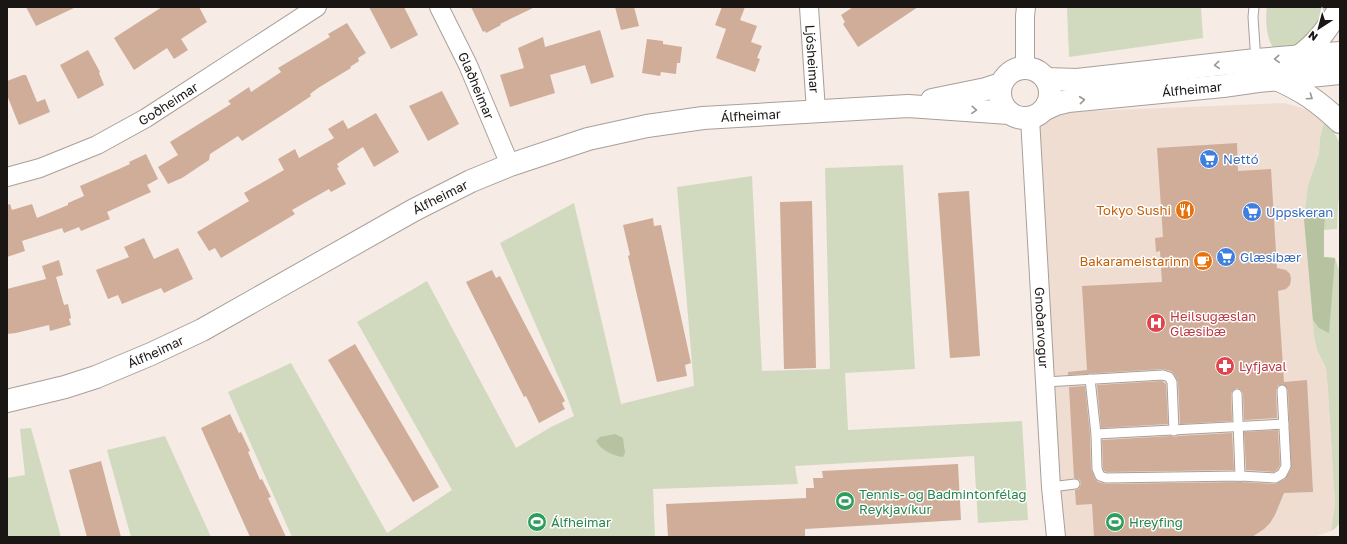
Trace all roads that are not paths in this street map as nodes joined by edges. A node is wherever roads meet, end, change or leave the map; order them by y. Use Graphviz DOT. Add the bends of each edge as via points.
graph roads {
  1 [pos="317,7"];
  2 [pos="439,7"];
  3 [pos="810,7"];
  4 [pos="1026,7"];
  5 [pos="1254,7"];
  6 [pos="1340,8"];
  7 [pos="1340,54"];
  8 [pos="1298,57"];
  9 [pos="1025,68"];
  10 [pos="1340,73"];
  11 [pos="1263,74"];
  12 [pos="1046,79"];
  13 [pos="1001,84"];
  14 [pos="908,106"];
  15 [pos="816,111"];
  16 [pos="1009,113"];
  17 [pos="1037,114"];
  18 [pos="1340,122"];
  19 [pos="510,165"];
  20 [pos="7,177"];
  21 [pos="1090,379"];
  22 [pos="1045,382"];
  23 [pos="1282,390"];
  24 [pos="1237,394"];
  25 [pos="7,402"];
  26 [pos="1284,424"];
  27 [pos="1239,427"];
  28 [pos="1174,430"];
  29 [pos="1096,434"];
  30 [pos="1240,476"];
  31 [pos="1075,484"];
  32 [pos="1051,487"];
  33 [pos="1056,537"];
  1 -- 20 [label="street, Goðheimar" via="146,118 97,145 40,168"];
  2 -- 19 [label="street, Glaðheimar" via="468,65"];
  3 -- 15 [label="street, Ljósheimar"];
  4 -- 9 [label="street"];
  5 -- 11 [label="lane" via="1253,16"];
  6 -- 8 [label="street" via="1320,38"];
  7 -- 8 [label="street, Álfheimar"];
  8 -- 11 [label="street, Álfheimar, one-way"];
  9 -- 12 [label="street" via="1041,73"];
  9 -- 13 [label="street" via="1011,72"];
  10 -- 11 [label="street, Álfheimar"];
  11 -- 12 [label="street, Álfheimar, one-way"];
  17 -- 11 [label="street, Álfheimar, one-way" via="1068,101 1223,86"];
  11 -- 18 [label="street, one-way" via="1297,88 1326,108"];
  12 -- 17 [label="street" via="1050,86 1049,102"];
  13 -- 14 [label="street, Álfheimar"];
  13 -- 16 [label="street" via="1001,100"];
  14 -- 15 [label="street, Álfheimar"];
  14 -- 16 [label="street, Álfheimar, one-way"];
  15 -- 19 [label="street, Álfheimar" via="703,118 647,126 588,139"];
  16 -- 17 [label="street" via="1016,117"];
  17 -- 22 [label="street, Gnoðarvogur"];
  19 -- 25 [label="street, Álfheimar" via="471,181 414,210 183,339 90,379"];
  21 -- 22 [label="lane"];
  21 -- 28 [label="lane" via="1163,375 1169,377 1172,382"];
  21 -- 29 [label="lane"];
  22 -- 32 [label="street, Gnoðarvogur"];
  23 -- 26 [label="lane"];
  24 -- 27 [label="lane"];
  26 -- 27 [label="lane"];
  26 -- 30 [label="lane" via="1286,466 1282,474 1275,478"];
  27 -- 28 [label="lane"];
  27 -- 30 [label="lane"];
  28 -- 29 [label="lane"];
  29 -- 30 [label="lane" via="1097,469 1100,476 1106,478"];
  31 -- 32 [label="lane"];
  32 -- 33 [label="street, Gnoðarvogur"];
}
